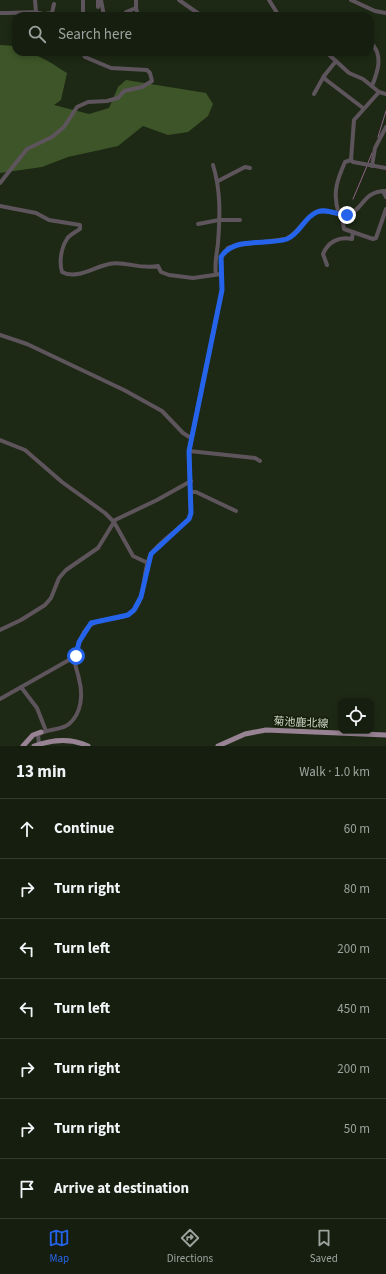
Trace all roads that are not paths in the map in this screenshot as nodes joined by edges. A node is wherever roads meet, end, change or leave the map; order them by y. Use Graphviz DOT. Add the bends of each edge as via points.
graph roads {
  1 [pos="35,0"];
  2 [pos="83,0"];
  3 [pos="100,0"];
  4 [pos="136,0"];
  5 [pos="179,0"];
  6 [pos="270,0"];
  7 [pos="351,0"];
  8 [pos="54,4"];
  9 [pos="98,6"];
  10 [pos="136,8"];
  11 [pos="36,12"];
  12 [pos="52,12"];
  13 [pos="84,12"];
  14 [pos="103,12"];
  15 [pos="126,12"];
  16 [pos="137,12"];
  17 [pos="196,12"];
  18 [pos="275,12"];
  19 [pos="0,13"];
  20 [pos="386,13"];
  21 [pos="12,14"];
  22 [pos="374,45"];
  23 [pos="85,56"];
  24 [pos="331,56"];
  25 [pos="336,61"];
  26 [pos="324,76"];
  27 [pos="372,86"];
  28 [pos="379,92"];
  29 [pos="314,94"];
  30 [pos="386,94"];
  31 [pos="363,108"];
  32 [pos="386,127"];
  33 [pos="351,160"];
  34 [pos="213,165"];
  35 [pos="372,166"];
  36 [pos="250,168"];
  37 [pos="386,168"];
  38 [pos="218,181"];
  39 [pos="0,183"];
  40 [pos="385,191"];
  41 [pos="386,197"];
  42 [pos="0,206"];
  43 [pos="386,209"];
  44 [pos="339,214"];
  45 [pos="347,215"];
  46 [pos="219,220"];
  47 [pos="240,220"];
  48 [pos="198,224"];
  49 [pos="353,232"];
  50 [pos="327,265"];
  51 [pos="219,274"];
  52 [pos="0,335"];
  53 [pos="191,438"];
  54 [pos="0,440"];
  55 [pos="189,451"];
  56 [pos="260,461"];
  57 [pos="191,481"];
  58 [pos="191,492"];
  59 [pos="236,511"];
  60 [pos="113,522"];
  61 [pos="148,563"];
  62 [pos="0,630"];
  63 [pos="76,656"];
  64 [pos="21,687"];
  65 [pos="0,699"];
  66 [pos="44,732"];
  67 [pos="386,735"];
  68 [pos="37,745"];
  69 [pos="23,746"];
  70 [pos="88,746"];
  71 [pos="218,746"];
  1 -- 11 [label="street"];
  2 -- 13 [label="street"];
  3 -- 9 [label="street"];
  3 -- 14 [label="street"];
  4 -- 10 [label="street"];
  5 -- 17 [label="street"];
  6 -- 18 [label="street"];
  7 -- 20 [label="street"];
  8 -- 12 [label="street"];
  10 -- 15 [label="street"];
  10 -- 16 [label="street"];
  19 -- 21 [label="street"];
  22 -- 27 [label="street" via="380,57"];
  23 -- 39 [label="street" via="111,68 147,70 152,82 142,87 124,90 118,98 81,104 59,132 27,149"];
  24 -- 25 [label="street"];
  25 -- 26 [label="street"];
  25 -- 27 [label="street"];
  26 -- 29 [label="street"];
  26 -- 31 [label="street"];
  27 -- 28 [label="street"];
  28 -- 30 [label="street"];
  28 -- 31 [label="street"];
  31 -- 33 [label="street" via="354,120"];
  32 -- 35 [label="street" via="375,148"];
  33 -- 35 [label="street"];
  33 -- 44 [label="street" via="345,162 336,185 334,197"];
  34 -- 38 [label="street"];
  35 -- 37 [label="street"];
  36 -- 38 [label="street" via="245,167"];
  38 -- 46 [label="street"];
  40 -- 41 [label="street"];
  40 -- 45 [label="street" via="370,195"];
  42 -- 51 [label="street" via="80,226 80,229 67,238 63,249 60,266 66,274 78,274 113,263 144,268 158,266 161,272 169,276 193,278"];
  43 -- 49 [label="street" via="376,238"];
  44 -- 45 [label="street"];
  44 -- 51 [label="street" via="324,210 317,212 293,236 286,239 228,248 221,257"];
  45 -- 49 [label="street" via="343,228"];
  46 -- 47 [label="street"];
  46 -- 48 [label="street"];
  46 -- 51 [label="street" via="215,259"];
  49 -- 50 [label="street" via="352,239 345,237 330,243 323,254"];
  51 -- 53 [label="street" via="222,290"];
  52 -- 53 [label="street" via="27,344 124,390 162,411"];
  53 -- 55 [label="street"];
  54 -- 60 [label="street" via="25,450"];
  55 -- 56 [label="street" via="255,458"];
  55 -- 57 [label="street"];
  57 -- 58 [label="street"];
  57 -- 60 [label="street"];
  58 -- 59 [label="street"];
  58 -- 61 [label="street" via="189,519 151,554"];
  60 -- 61 [label="street" via="133,556"];
  60 -- 62 [label="street" via="98,548 66,570 59,578 51,598 45,605"];
  61 -- 63 [label="street" via="141,597 134,610 128,615 91,623 79,642"];
  63 -- 64 [label="street"];
  63 -- 66 [label="street" via="81,699 77,715 69,725"];
  64 -- 65 [label="street"];
  64 -- 66 [label="street" via="37,708"];
  66 -- 68 [label="street" via="38,737"];
  66 -- 69 [label="main road" via="34,735"];
  67 -- 71 [label="main road, 菊池鹿北線" via="266,730 244,734"];
  68 -- 70 [label="main road" via="69,741"];
}
